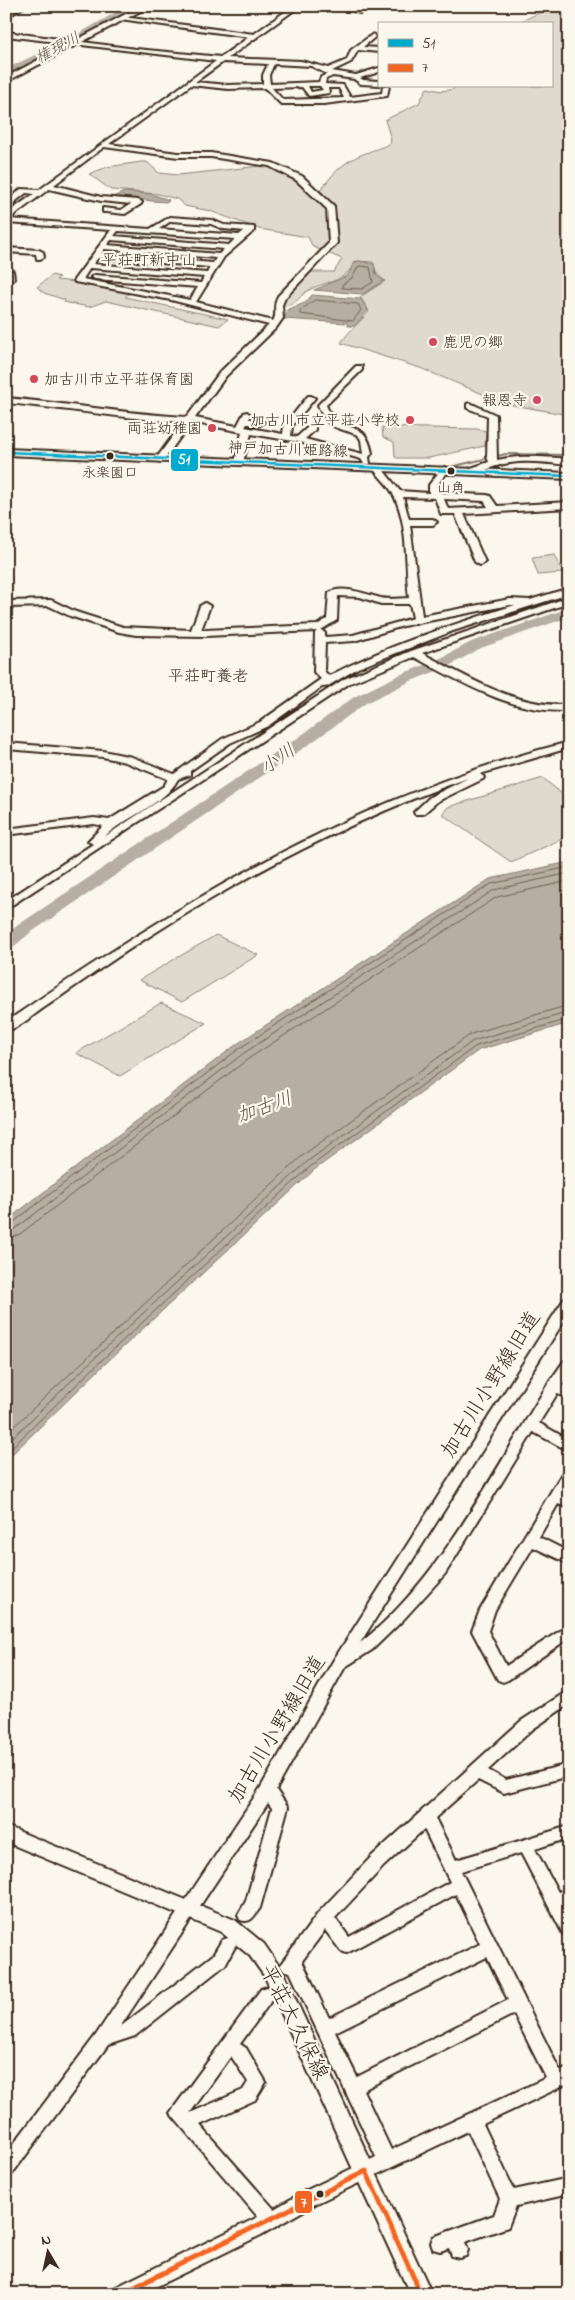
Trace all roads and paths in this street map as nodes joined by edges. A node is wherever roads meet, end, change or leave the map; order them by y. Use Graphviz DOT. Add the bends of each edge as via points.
graph roads {
  1 [pos="22,6"];
  2 [pos="148,6"];
  3 [pos="297,6"];
  4 [pos="341,6"];
  5 [pos="360,11"];
  6 [pos="6,16"];
  7 [pos="123,19"];
  8 [pos="6,34"];
  9 [pos="256,36"];
  10 [pos="373,36"];
  11 [pos="78,43"];
  12 [pos="358,48"];
  13 [pos="378,50"];
  14 [pos="221,61"];
  15 [pos="272,62"];
  16 [pos="378,70"];
  17 [pos="330,72"];
  18 [pos="356,77"];
  19 [pos="6,80"];
  20 [pos="190,83"];
  21 [pos="378,83"];
  22 [pos="323,85"];
  23 [pos="267,86"];
  24 [pos="386,88"];
  25 [pos="343,91"];
  26 [pos="348,99"];
  27 [pos="104,144"];
  28 [pos="47,186"];
  29 [pos="40,192"];
  30 [pos="6,207"];
  31 [pos="106,210"];
  32 [pos="6,220"];
  33 [pos="194,221"];
  34 [pos="36,223"];
  35 [pos="224,227"];
  36 [pos="116,228"];
  37 [pos="30,230"];
  38 [pos="140,230"];
  39 [pos="153,230"];
  40 [pos="186,233"];
  41 [pos="216,235"];
  42 [pos="242,237"];
  43 [pos="108,238"];
  44 [pos="134,239"];
  45 [pos="180,243"];
  46 [pos="230,246"];
  47 [pos="102,247"];
  48 [pos="128,248"];
  49 [pos="6,250"];
  50 [pos="174,252"];
  51 [pos="95,256"];
  52 [pos="221,256"];
  53 [pos="40,257"];
  54 [pos="121,258"];
  55 [pos="167,262"];
  56 [pos="215,265"];
  57 [pos="88,266"];
  58 [pos="114,268"];
  59 [pos="161,271"];
  60 [pos="209,275"];
  61 [pos="81,276"];
  62 [pos="107,278"];
  63 [pos="154,281"];
  64 [pos="203,285"];
  65 [pos="146,293"];
  66 [pos="222,300"];
  67 [pos="192,303"];
  68 [pos="208,308"];
  69 [pos="274,324"];
  70 [pos="359,368"];
  71 [pos="311,398"];
  72 [pos="6,400"];
  73 [pos="470,406"];
  74 [pos="188,420"];
  75 [pos="260,422"];
  76 [pos="312,428"];
  77 [pos="243,430"];
  78 [pos="287,438"];
  79 [pos="299,440"];
  80 [pos="6,452"];
  81 [pos="492,458"];
  82 [pos="160,459"];
  83 [pos="239,462"];
  84 [pos="564,462"];
  85 [pos="370,464"];
  86 [pos="445,470"];
  87 [pos="471,471"];
  88 [pos="557,475"];
  89 [pos="569,476"];
  90 [pos="397,494"];
  91 [pos="436,495"];
  92 [pos="569,505"];
  93 [pos="494,509"];
  94 [pos="459,512"];
  95 [pos="405,522"];
  96 [pos="433,522"];
  97 [pos="480,562"];
  98 [pos="569,591"];
  99 [pos="569,600"];
  100 [pos="413,601"];
  101 [pos="531,603"];
  102 [pos="6,604"];
  103 [pos="205,606"];
  104 [pos="418,620"];
  105 [pos="319,628"];
  106 [pos="195,632"];
  107 [pos="320,640"];
  108 [pos="414,653"];
  109 [pos="328,680"];
  110 [pos="306,708"];
  111 [pos="568,709"];
  112 [pos="569,745"];
  113 [pos="6,746"];
  114 [pos="248,747"];
  115 [pos="511,760"];
  116 [pos="177,776"];
  117 [pos="419,812"];
  118 [pos="111,824"];
  119 [pos="6,832"];
  120 [pos="82,855"];
  121 [pos="6,906"];
  122 [pos="6,1028"];
  123 [pos="569,1302"];
  124 [pos="569,1364"];
  125 [pos="553,1387"];
  126 [pos="569,1394"];
  127 [pos="530,1424"];
  128 [pos="569,1446"];
  129 [pos="569,1473"];
  130 [pos="562,1499"];
  131 [pos="530,1539"];
  132 [pos="569,1559"];
  133 [pos="569,1630"];
  134 [pos="338,1665"];
  135 [pos="569,1696"];
  136 [pos="569,1770"];
  137 [pos="476,1771"];
  138 [pos="267,1791"];
  139 [pos="427,1818"];
  140 [pos="569,1832"];
  141 [pos="6,1834"];
  142 [pos="525,1846"];
  143 [pos="451,1868"];
  144 [pos="459,1885"];
  145 [pos="561,1898"];
  146 [pos="180,1906"];
  147 [pos="246,1915"];
  148 [pos="326,1917"];
  149 [pos="569,1929"];
  150 [pos="228,1945"];
  151 [pos="491,1947"];
  152 [pos="285,1965"];
  153 [pos="268,1994"];
  154 [pos="519,2003"];
  155 [pos="326,2028"];
  156 [pos="102,2040"];
  157 [pos="229,2045"];
  158 [pos="562,2078"];
  159 [pos="353,2087"];
  160 [pos="183,2118"];
  161 [pos="472,2120"];
  162 [pos="387,2161"];
  163 [pos="6,2168"];
  164 [pos="366,2171"];
  165 [pos="569,2186"];
  166 [pos="509,2199"];
  167 [pos="271,2219"];
  168 [pos="451,2244"];
  169 [pos="121,2294"];
  170 [pos="421,2294"];
  1 -- 6 [label="street"];
  2 -- 7 [label="main road"];
  3 -- 9 [label="street"];
  4 -- 5 [label="street"];
  7 -- 9 [label="street"];
  7 -- 11 [label="main road"];
  8 -- 11 [label="street"];
  9 -- 14 [label="street"];
  10 -- 12 [label="street"];
  11 -- 14 [label="street"];
  11 -- 19 [label="main road"];
  12 -- 13 [label="street"];
  12 -- 17 [label="street" via="353,51 349,62"];
  14 -- 15 [label="street"];
  14 -- 20 [label="street"];
  15 -- 17 [label="street" via="305,63"];
  15 -- 23 [label="street" via="266,72"];
  16 -- 18 [label="street"];
  17 -- 18 [label="street"];
  17 -- 22 [label="street" via="323,78"];
  18 -- 21 [label="street" via="361,82"];
  20 -- 23 [label="street" via="216,87"];
  20 -- 27 [label="street"];
  22 -- 23 [label="street" via="327,92 309,94 304,85"];
  22 -- 25 [label="street" via="340,86"];
  23 -- 26 [label="street" via="286,104"];
  24 -- 25 [label="street"];
  24 -- 26 [label="street" via="385,95"];
  25 -- 26 [label="street"];
  27 -- 28 [label="street"];
  27 -- 69 [label="street" via="271,164 299,178 331,208 333,244 306,268 282,297 277,306 279,318"];
  28 -- 29 [label="street"];
  28 -- 31 [label="street" via="101,200 138,202 122,212"];
  29 -- 30 [label="street" via="24,191"];
  29 -- 32 [label="street"];
  32 -- 34 [label="street"];
  33 -- 35 [label="street" via="212,222"];
  33 -- 39 [label="street" via="170,219"];
  33 -- 40 [label="street"];
  34 -- 36 [label="street"];
  34 -- 37 [label="street"];
  35 -- 41 [label="street"];
  35 -- 42 [label="street" via="251,229"];
  36 -- 38 [label="street"];
  36 -- 43 [label="street"];
  38 -- 39 [label="street"];
  38 -- 44 [label="street"];
  39 -- 40 [label="street"];
  40 -- 41 [label="street"];
  40 -- 45 [label="street"];
  41 -- 42 [label="street"];
  42 -- 46 [label="street"];
  43 -- 44 [label="street"];
  43 -- 47 [label="street"];
  44 -- 45 [label="street"];
  44 -- 48 [label="street"];
  45 -- 46 [label="street"];
  45 -- 50 [label="street"];
  46 -- 52 [label="street"];
  47 -- 48 [label="street"];
  47 -- 51 [label="street"];
  48 -- 50 [label="street"];
  48 -- 54 [label="street"];
  49 -- 53 [label="street" via="39,252"];
  50 -- 52 [label="street"];
  50 -- 55 [label="street"];
  51 -- 54 [label="street"];
  51 -- 57 [label="street"];
  52 -- 56 [label="street"];
  54 -- 55 [label="street"];
  54 -- 58 [label="street"];
  55 -- 56 [label="street"];
  55 -- 59 [label="street"];
  56 -- 60 [label="street"];
  57 -- 58 [label="street"];
  57 -- 61 [label="street"];
  58 -- 59 [label="street"];
  58 -- 62 [label="street"];
  59 -- 60 [label="street"];
  59 -- 63 [label="street"];
  60 -- 64 [label="street"];
  61 -- 62 [label="street"];
  61 -- 65 [label="street" via="78,280"];
  62 -- 63 [label="street"];
  63 -- 64 [label="street"];
  63 -- 65 [label="street"];
  64 -- 67 [label="street"];
  65 -- 67 [label="street"];
  66 -- 68 [label="street"];
  67 -- 68 [label="street"];
  68 -- 69 [label="street"];
  69 -- 74 [label="street" via="223,374"];
  70 -- 85 [label="street" via="322,405 326,418 339,429 360,432 364,436"];
  71 -- 78 [label="street" via="288,426"];
  72 -- 74 [label="street"];
  73 -- 81 [label="street" via="492,415"];
  74 -- 77 [label="street"];
  74 -- 82 [label="street"];
  75 -- 77 [label="street" via="246,418"];
  76 -- 79 [label="street"];
  77 -- 78 [label="street"];
  77 -- 83 [label="street"];
  78 -- 79 [label="street"];
  79 -- 85 [label="street"];
  80 -- 82 [label="main road, 神戸加古川姫路線"];
  81 -- 84 [label="street"];
  81 -- 87 [label="street"];
  82 -- 83 [label="main road, 神戸加古川姫路線"];
  83 -- 85 [label="main road, 神戸加古川姫路線"];
  84 -- 88 [label="street"];
  85 -- 86 [label="main road, 神戸加古川姫路線"];
  85 -- 90 [label="street"];
  86 -- 87 [label="main road, 神戸加古川姫路線"];
  86 -- 91 [label="street" via="433,485"];
  87 -- 88 [label="main road, 神戸加古川姫路線"];
  88 -- 89 [label="main road, 神戸加古川姫路線"];
  90 -- 91 [label="street"];
  90 -- 95 [label="street"];
  91 -- 93 [label="street" via="487,498"];
  91 -- 94 [label="street" via="444,512"];
  92 -- 93 [label="street"];
  93 -- 94 [label="street"];
  94 -- 97 [label="street"];
  95 -- 96 [label="street"];
  95 -- 100 [label="street"];
  98 -- 101 [label="street"];
  99 -- 108 [label="street"];
  100 -- 104 [label="street"];
  100 -- 105 [label="street" via="381,601 361,594 334,593 332,620"];
  101 -- 104 [label="street" via="510,602"];
  101 -- 109 [label="street" via="450,628"];
  102 -- 106 [label="street" via="51,603 122,630"];
  103 -- 106 [label="street"];
  104 -- 107 [label="street" via="354,638"];
  105 -- 106 [label="street"];
  105 -- 107 [label="street"];
  107 -- 109 [label="street" via="319,672"];
  108 -- 110 [label="street" via="347,681"];
  108 -- 111 [label="street" via="501,698 534,706"];
  109 -- 110 [label="street" via="310,697"];
  109 -- 116 [label="street" via="264,724 226,741"];
  110 -- 114 [label="street"];
  112 -- 115 [label="street"];
  113 -- 116 [label="street" via="103,754"];
  114 -- 116 [label="street" via="230,750"];
  114 -- 120 [label="street"];
  115 -- 117 [label="street" via="434,799"];
  115 -- 122 [label="street" via="470,772 364,813 262,864 151,929"];
  116 -- 118 [label="street" via="168,788"];
  118 -- 119 [label="street" via="94,821"];
  118 -- 120 [label="street"];
  120 -- 121 [label="street"];
  123 -- 134 [label="street, 加古川小野線旧道"];
  124 -- 125 [label="street"];
  125 -- 126 [label="street"];
  125 -- 127 [label="street"];
  127 -- 128 [label="street"];
  127 -- 134 [label="street" via="440,1570 366,1646"];
  129 -- 130 [label="street"];
  130 -- 131 [label="street"];
  131 -- 132 [label="street"];
  131 -- 133 [label="street" via="488,1610 480,1631 503,1676"];
  134 -- 138 [label="street, 加古川小野線旧道"];
  135 -- 137 [label="street" via="528,1725"];
  136 -- 137 [label="street" via="504,1787"];
  137 -- 139 [label="street"];
  138 -- 146 [label="street, 加古川小野線旧道"];
  138 -- 147 [label="street" via="280,1807 254,1903"];
  139 -- 143 [label="street"];
  139 -- 148 [label="street" via="378,1861"];
  140 -- 142 [label="street"];
  141 -- 146 [label="main road, 平荘大久保線"];
  142 -- 143 [label="street"];
  142 -- 145 [label="street"];
  143 -- 144 [label="street"];
  144 -- 148 [label="street" via="347,1946"];
  144 -- 151 [label="street"];
  145 -- 149 [label="street"];
  146 -- 152 [label="main road, 平荘大久保線" via="228,1926 257,1950"];
  146 -- 156 [label="street, 加古川小野線旧道"];
  148 -- 152 [label="street"];
  150 -- 156 [label="street" via="219,1960 128,2032"];
  151 -- 154 [label="street"];
  151 -- 155 [label="street"];
  152 -- 155 [label="street"];
  152 -- 164 [label="main road, 平荘大久保線"];
  153 -- 157 [label="street"];
  154 -- 158 [label="street"];
  154 -- 159 [label="street"];
  155 -- 159 [label="street"];
  156 -- 163 [label="street, 加古川小野線旧道"];
  157 -- 160 [label="street"];
  157 -- 160 [label="street" via="240,2053 257,2082 249,2094"];
  158 -- 161 [label="street"];
  159 -- 162 [label="street"];
  160 -- 167 [label="street"];
  161 -- 162 [label="street"];
  161 -- 166 [label="street"];
  162 -- 164 [label="street"];
  164 -- 167 [label="street"];
  164 -- 170 [label="main road, 平荘大久保線"];
  165 -- 166 [label="street"];
  166 -- 168 [label="street" via="501,2221"];
  167 -- 169 [label="street"];
}
